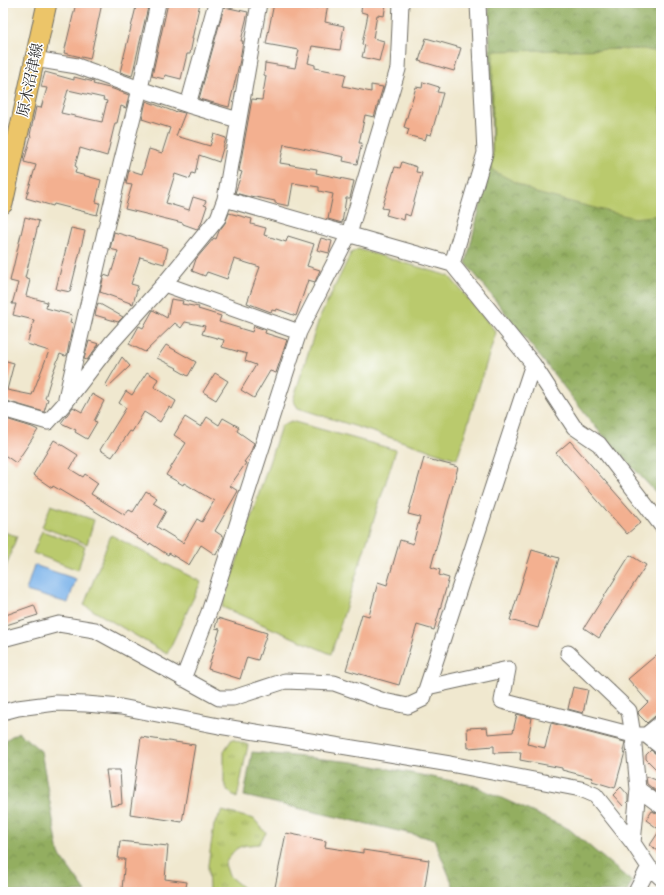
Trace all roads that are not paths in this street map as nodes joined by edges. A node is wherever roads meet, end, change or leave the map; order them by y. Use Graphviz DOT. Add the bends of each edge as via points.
graph roads {
  1 [pos="46,3"];
  2 [pos="158,3"];
  3 [pos="216,3"];
  4 [pos="259,3"];
  5 [pos="401,3"];
  6 [pos="478,3"];
  7 [pos="34,59"];
  8 [pos="140,89"];
  9 [pos="188,105"];
  10 [pos="238,120"];
  11 [pos="225,199"];
  12 [pos="3,204"];
  13 [pos="349,234"];
  14 [pos="452,264"];
  15 [pos="164,284"];
  16 [pos="299,332"];
  17 [pos="533,364"];
  18 [pos="65,403"];
  19 [pos="3,410"];
  20 [pos="661,525"];
  21 [pos="3,639"];
  22 [pos="568,653"];
  23 [pos="183,679"];
  24 [pos="427,687"];
  25 [pos="3,712"];
  26 [pos="661,723"];
  27 [pos="640,735"];
  28 [pos="661,747"];
  29 [pos="638,789"];
  30 [pos="661,806"];
  31 [pos="633,843"];
  32 [pos="649,867"];
  33 [pos="661,878"];
  34 [pos="636,892"];
  1 -- 7 [label="main road, 原木沼津線"];
  2 -- 8 [label="street"];
  3 -- 9 [label="street"];
  4 -- 10 [label="street"];
  5 -- 13 [label="street" via="398,69"];
  6 -- 14 [label="street" via="485,153"];
  7 -- 8 [label="street" via="77,66"];
  7 -- 12 [label="main road, 原木沼津線"];
  8 -- 9 [label="street"];
  8 -- 18 [label="street"];
  9 -- 10 [label="street"];
  10 -- 11 [label="street"];
  11 -- 13 [label="street"];
  11 -- 15 [label="street" via="218,218"];
  13 -- 14 [label="street"];
  13 -- 16 [label="street"];
  14 -- 17 [label="street"];
  15 -- 16 [label="street"];
  15 -- 18 [label="street" via="112,342"];
  16 -- 23 [label="street" via="209,612"];
  17 -- 20 [label="street" via="574,427 599,444"];
  17 -- 24 [label="street"];
  18 -- 19 [label="street" via="48,422"];
  21 -- 23 [label="street" via="59,624 95,630"];
  22 -- 27 [label="street" via="629,711"];
  23 -- 24 [label="street" via="219,698 234,698 285,681 334,683 384,701 408,706 423,699"];
  24 -- 27 [label="street" via="508,669 502,702"];
  25 -- 31 [label="street" via="56,703 121,707 581,789 595,795"];
  26 -- 27 [label="street"];
  27 -- 28 [label="street"];
  27 -- 29 [label="street"];
  29 -- 30 [label="street"];
  29 -- 31 [label="street"];
  31 -- 32 [label="street"];
  32 -- 33 [label="street"];
  32 -- 34 [label="street"];
}
